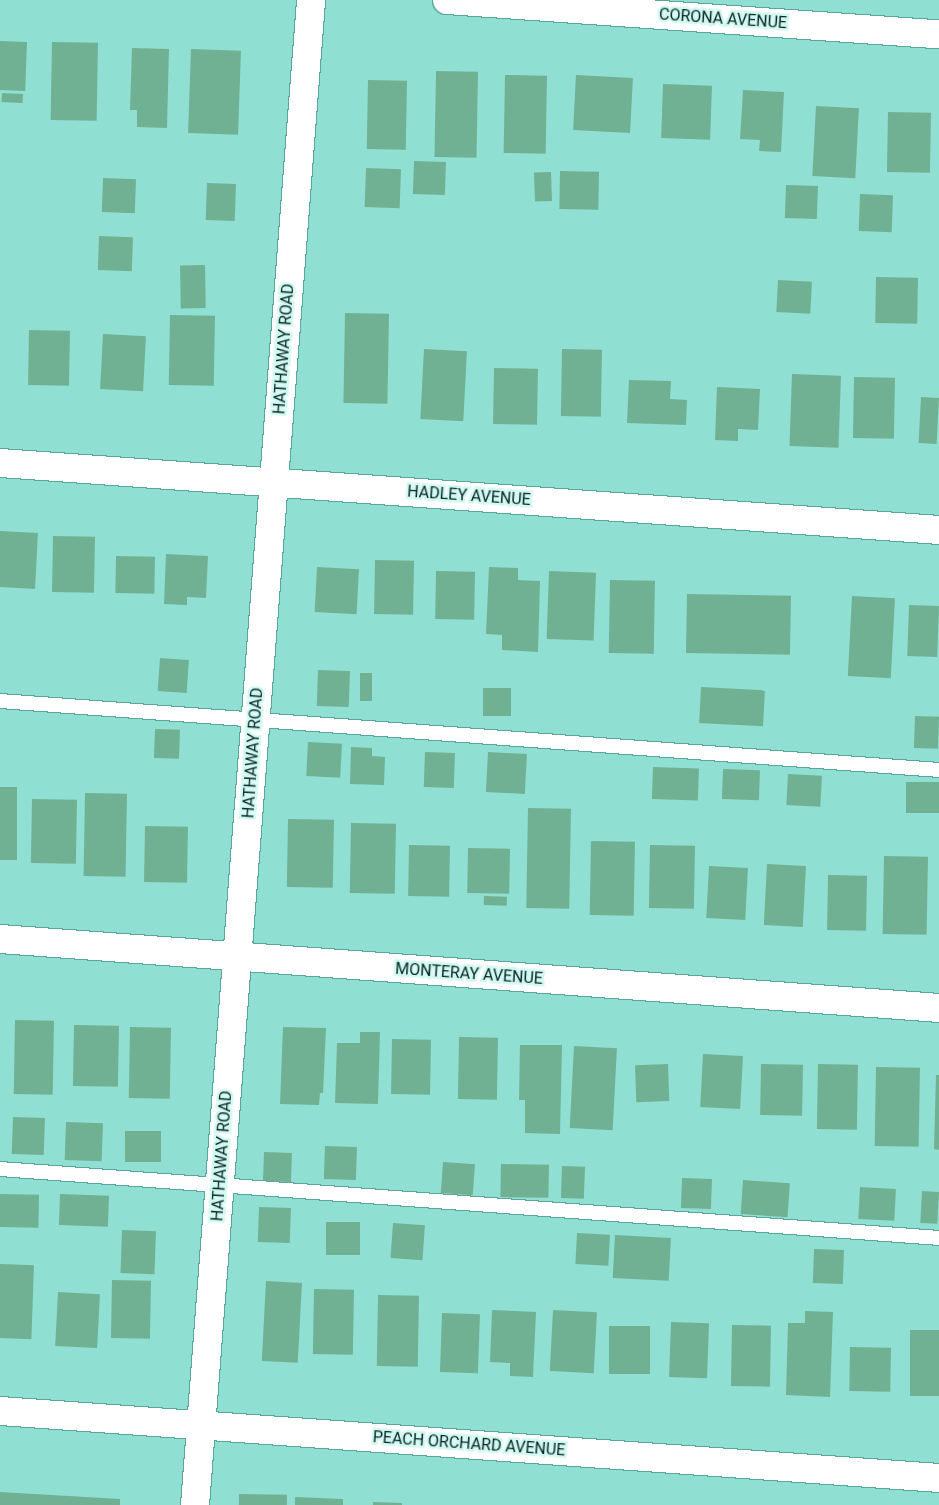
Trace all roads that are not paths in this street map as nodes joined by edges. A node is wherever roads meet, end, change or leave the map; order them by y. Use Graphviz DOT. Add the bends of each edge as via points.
graph roads {
  1 [pos="311,0"];
  2 [pos="447,0"];
  3 [pos="939,34"];
  4 [pos="0,463"];
  5 [pos="274,483"];
  6 [pos="939,530"];
  7 [pos="0,701"];
  8 [pos="256,720"];
  9 [pos="939,770"];
  10 [pos="0,939"];
  11 [pos="237,958"];
  12 [pos="939,1008"];
  13 [pos="0,1169"];
  14 [pos="220,1185"];
  15 [pos="939,1238"];
  16 [pos="0,1411"];
  17 [pos="202,1426"];
  18 [pos="939,1478"];
  19 [pos="195,1505"];
  1 -- 5 [label="street, HATHAWAY ROAD"];
  2 -- 3 [label="street, CORONA AVENUE"];
  4 -- 5 [label="street, HADLEY AVENUE"];
  5 -- 6 [label="street, HADLEY AVENUE"];
  5 -- 8 [label="street, HATHAWAY ROAD"];
  7 -- 8 [label="lane"];
  8 -- 9 [label="lane"];
  8 -- 11 [label="street, HATHAWAY ROAD"];
  10 -- 11 [label="street, MONTERAY AVENUE"];
  11 -- 12 [label="street, MONTERAY AVENUE"];
  11 -- 14 [label="street, HATHAWAY ROAD"];
  13 -- 14 [label="lane"];
  14 -- 15 [label="lane"];
  14 -- 17 [label="street, HATHAWAY ROAD"];
  16 -- 17 [label="street, PEACH ORCHARD AVENUE"];
  17 -- 18 [label="street, PEACH ORCHARD AVENUE"];
  17 -- 19 [label="street, HATHAWAY ROAD"];
}
